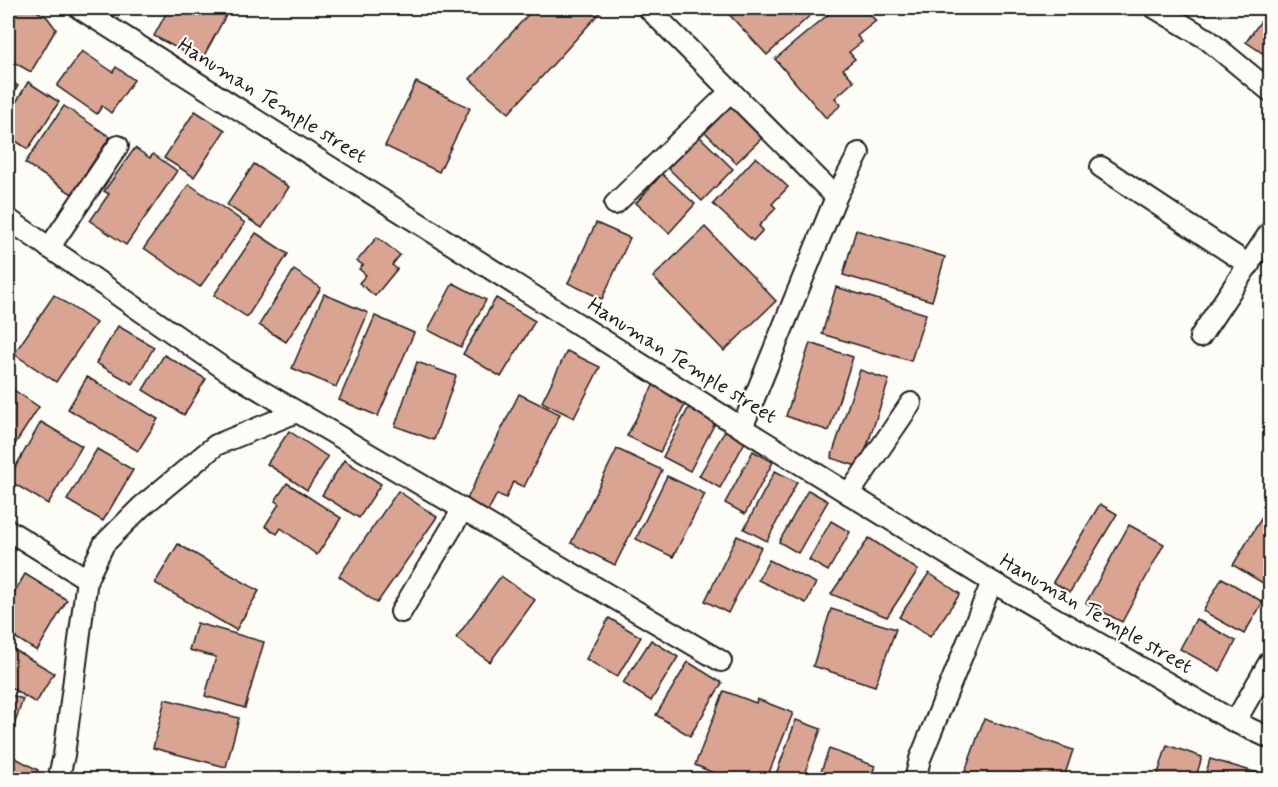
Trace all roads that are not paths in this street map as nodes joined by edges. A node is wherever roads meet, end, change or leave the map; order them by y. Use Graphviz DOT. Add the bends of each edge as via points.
graph roads {
  1 [pos="79,8"];
  2 [pos="648,8"];
  3 [pos="1155,8"];
  4 [pos="731,91"];
  5 [pos="1270,91"];
  6 [pos="118,146"];
  7 [pos="859,153"];
  8 [pos="1101,167"];
  9 [pos="836,197"];
  10 [pos="615,204"];
  11 [pos="8,219"];
  12 [pos="1268,241"];
  13 [pos="50,248"];
  14 [pos="1249,265"];
  15 [pos="1200,337"];
  16 [pos="911,403"];
  17 [pos="297,412"];
  18 [pos="742,428"];
  19 [pos="849,494"];
  20 [pos="463,509"];
  21 [pos="8,530"];
  22 [pos="87,579"];
  23 [pos="992,582"];
  24 [pos="401,612"];
  25 [pos="721,661"];
  26 [pos="1270,661"];
  27 [pos="1235,722"];
  28 [pos="1270,738"];
  29 [pos="58,780"];
  30 [pos="915,780"];
  1 -- 18 [label="street, Hanuman Temple street"];
  2 -- 4 [label="street"];
  3 -- 5 [label="street" via="1207,39"];
  4 -- 9 [label="street"];
  4 -- 10 [label="street"];
  6 -- 13 [label="street"];
  7 -- 9 [label="street"];
  8 -- 14 [label="street"];
  9 -- 18 [label="street"];
  11 -- 13 [label="street"];
  12 -- 14 [label="street"];
  13 -- 17 [label="street" via="226,370"];
  14 -- 15 [label="street"];
  16 -- 19 [label="street"];
  17 -- 20 [label="street"];
  17 -- 22 [label="street" via="216,445 187,466 104,544"];
  18 -- 19 [label="street, Hanuman Temple street"];
  19 -- 23 [label="street, Hanuman Temple street"];
  20 -- 24 [label="street"];
  20 -- 25 [label="street"];
  21 -- 22 [label="street"];
  22 -- 29 [label="street"];
  23 -- 27 [label="street, Hanuman Temple street"];
  23 -- 30 [label="street"];
  26 -- 27 [label="street"];
  27 -- 28 [label="street, Hanuman Temple street"];
}
